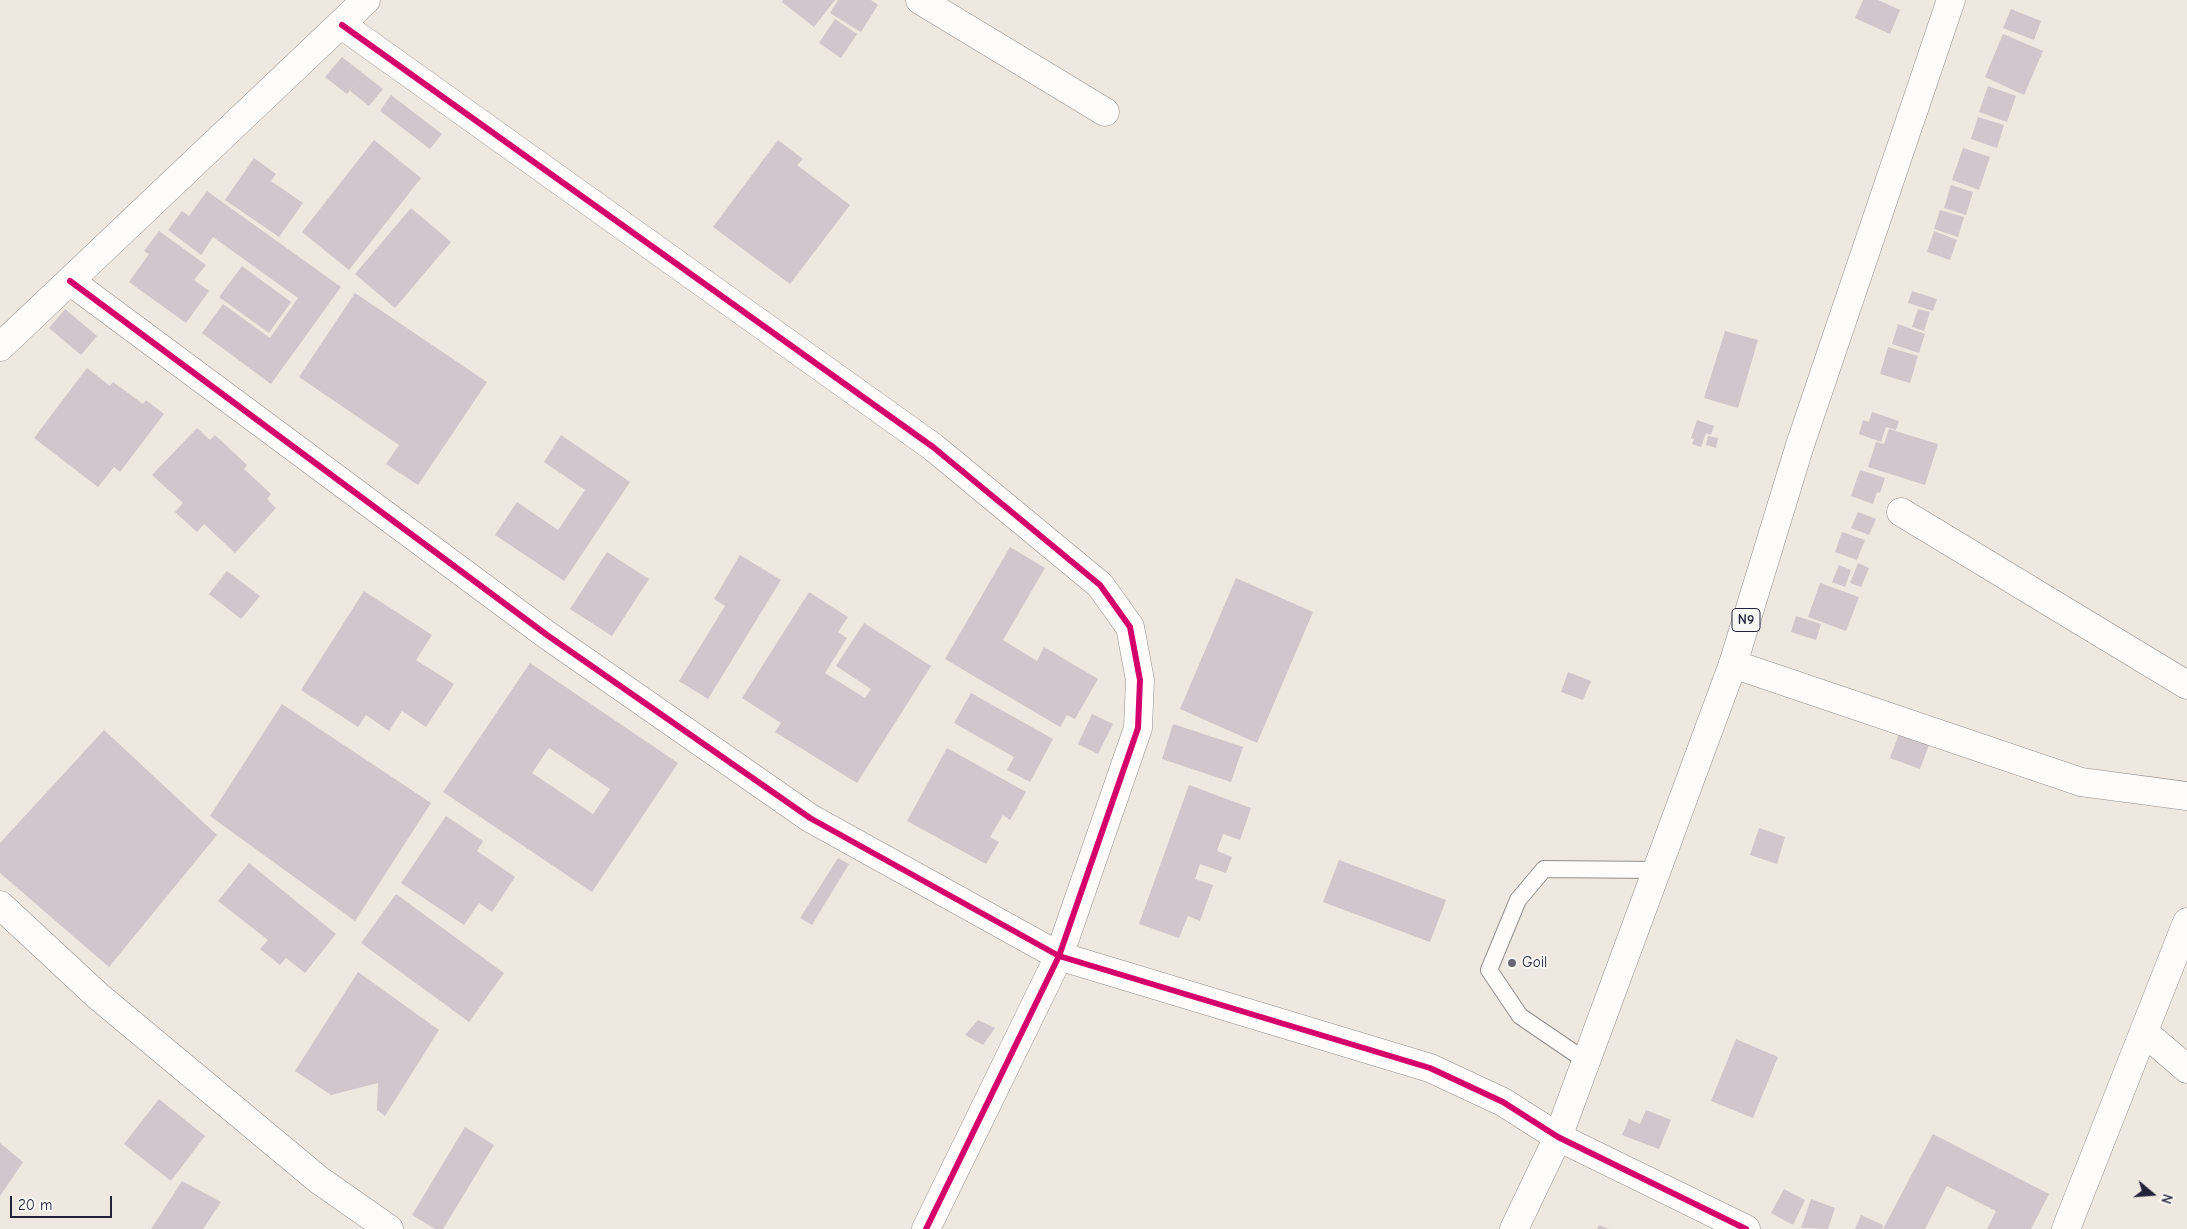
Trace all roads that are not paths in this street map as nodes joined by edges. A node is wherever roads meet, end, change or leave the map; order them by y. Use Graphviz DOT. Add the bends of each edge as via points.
graph roads {
  1 [pos="366,0"];
  2 [pos="920,0"];
  3 [pos="1951,0"];
  4 [pos="342,25"];
  5 [pos="1104,112"];
  6 [pos="70,281"];
  7 [pos="0,347"];
  8 [pos="1901,512"];
  9 [pos="1733,664"];
  10 [pos="2187,685"];
  11 [pos="2187,796"];
  12 [pos="1657,870"];
  13 [pos="0,905"];
  14 [pos="2187,922"];
  15 [pos="1059,956"];
  16 [pos="2144,1032"];
  17 [pos="1586,1061"];
  18 [pos="2187,1069"];
  19 [pos="1558,1137"];
  20 [pos="389,1229"];
  21 [pos="926,1229"];
  22 [pos="1514,1229"];
  23 [pos="1746,1229"];
  24 [pos="2066,1229"];
  1 -- 4 [label="main road"];
  2 -- 5 [label="main road"];
  3 -- 9 [label="main road, N9" via="1800,445"];
  4 -- 6 [label="main road"];
  4 -- 15 [label="main road" via="933,447 1100,585 1130,627 1140,680 1138,728"];
  6 -- 7 [label="main road"];
  6 -- 15 [label="main road" via="547,636 810,818"];
  8 -- 10 [label="main road"];
  9 -- 11 [label="main road" via="2081,782"];
  9 -- 12 [label="main road, N9"];
  12 -- 17 [label="main road, N9"];
  12 -- 17 [label="lane" via="1544,869 1518,900 1489,970 1520,1016"];
  13 -- 20 [label="main road" via="98,996 320,1180"];
  14 -- 16 [label="main road"];
  15 -- 19 [label="main road" via="1430,1068 1503,1102"];
  15 -- 21 [label="main road"];
  16 -- 18 [label="main road"];
  16 -- 24 [label="main road"];
  17 -- 19 [label="main road, N9"];
  19 -- 22 [label="main road, N9"];
  19 -- 23 [label="main road"];
}
